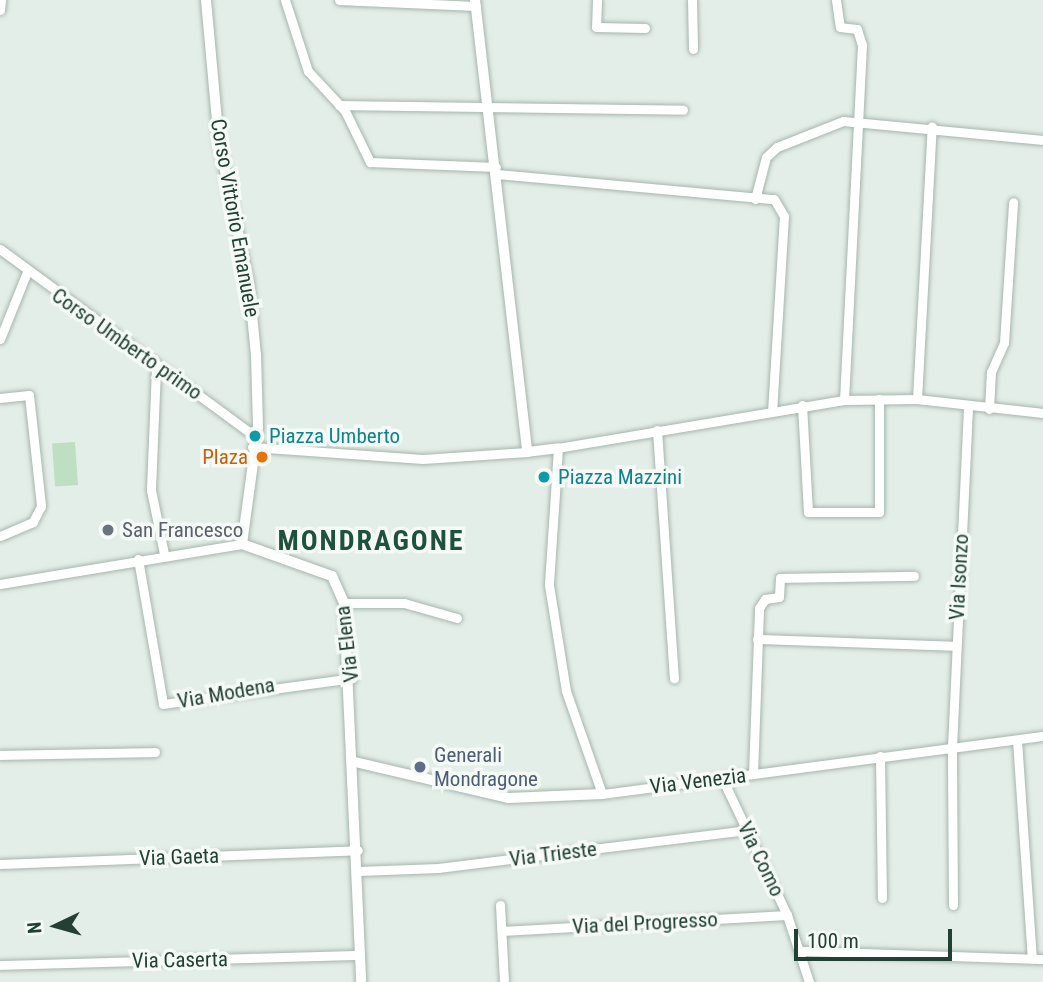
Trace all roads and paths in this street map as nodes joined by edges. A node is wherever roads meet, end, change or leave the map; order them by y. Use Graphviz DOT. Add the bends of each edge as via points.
graph roads {
  1 [pos="1,0"];
  2 [pos="206,0"];
  3 [pos="285,0"];
  4 [pos="339,0"];
  5 [pos="597,0"];
  6 [pos="692,0"];
  7 [pos="836,0"];
  8 [pos="476,3"];
  9 [pos="0,10"];
  10 [pos="645,28"];
  11 [pos="692,49"];
  12 [pos="339,105"];
  13 [pos="488,108"];
  14 [pos="683,110"];
  15 [pos="859,120"];
  16 [pos="932,125"];
  17 [pos="1043,140"];
  18 [pos="496,171"];
  19 [pos="755,199"];
  20 [pos="1013,202"];
  21 [pos="0,248"];
  22 [pos="27,272"];
  23 [pos="0,339"];
  24 [pos="156,369"];
  25 [pos="0,398"];
  26 [pos="879,399"];
  27 [pos="844,400"];
  28 [pos="917,400"];
  29 [pos="802,405"];
  30 [pos="968,407"];
  31 [pos="989,409"];
  32 [pos="772,411"];
  33 [pos="1043,413"];
  34 [pos="657,430"];
  35 [pos="254,442"];
  36 [pos="558,448"];
  37 [pos="527,452"];
  38 [pos="0,536"];
  39 [pos="242,544"];
  40 [pos="164,554"];
  41 [pos="138,559"];
  42 [pos="914,576"];
  43 [pos="0,584"];
  44 [pos="344,603"];
  45 [pos="457,618"];
  46 [pos="757,639"];
  47 [pos="956,646"];
  48 [pos="352,678"];
  49 [pos="674,678"];
  50 [pos="1043,736"];
  51 [pos="1017,740"];
  52 [pos="951,747"];
  53 [pos="155,752"];
  54 [pos="0,755"];
  55 [pos="880,756"];
  56 [pos="355,762"];
  57 [pos="753,774"];
  58 [pos="722,778"];
  59 [pos="602,794"];
  60 [pos="747,830"];
  61 [pos="358,850"];
  62 [pos="0,864"];
  63 [pos="358,871"];
  64 [pos="882,898"];
  65 [pos="500,905"];
  66 [pos="953,905"];
  67 [pos="788,915"];
  68 [pos="502,932"];
  69 [pos="801,951"];
  70 [pos="359,955"];
  71 [pos="1032,958"];
  72 [pos="1043,959"];
  73 [pos="0,965"];
  74 [pos="361,982"];
  75 [pos="504,982"];
  76 [pos="808,982"];
  1 -- 9 [label="street"];
  2 -- 35 [label="street, Corso Vittorio Emanuele" via="219,142 253,313"];
  3 -- 12 [label="street" via="308,71"];
  4 -- 8 [label="street"];
  5 -- 10 [label="street" via="597,27"];
  6 -- 11 [label="street"];
  7 -- 15 [label="street" via="840,27 861,36"];
  8 -- 13 [label="street"];
  12 -- 13 [label="street"];
  12 -- 18 [label="street" via="370,162"];
  13 -- 14 [label="street"];
  13 -- 18 [label="street"];
  15 -- 16 [label="street"];
  15 -- 19 [label="street" via="777,148 766,158"];
  15 -- 27 [label="street"];
  16 -- 17 [label="street"];
  16 -- 28 [label="street"];
  18 -- 19 [label="street"];
  18 -- 37 [label="street"];
  19 -- 32 [label="street" via="774,199 784,216"];
  20 -- 31 [label="street" via="1006,328 991,372"];
  21 -- 22 [label="street, Corso Umberto primo"];
  22 -- 23 [label="street"];
  22 -- 24 [label="street, Corso Umberto primo"];
  24 -- 35 [label="street, Corso Umberto primo"];
  24 -- 40 [label="street" via="150,490"];
  25 -- 38 [label="street" via="29,395 41,506 33,522"];
  26 -- 27 [label="street"];
  26 -- 28 [label="street"];
  26 -- 29 [label="street" via="879,513 808,512"];
  27 -- 29 [label="street"];
  28 -- 30 [label="street"];
  29 -- 32 [label="street"];
  30 -- 31 [label="street"];
  30 -- 47 [label="street, Via Isonzo"];
  31 -- 33 [label="street"];
  32 -- 34 [label="street"];
  34 -- 36 [label="street"];
  34 -- 49 [label="street"];
  35 -- 37 [label="street" via="423,459"];
  35 -- 39 [label="street, Corso Vittorio Emanuele"];
  36 -- 37 [label="street"];
  36 -- 59 [label="street" via="549,585 553,640"];
  39 -- 40 [label="street, Via Elena"];
  39 -- 44 [label="street, Via Elena" via="332,576"];
  40 -- 41 [label="street, Via Elena"];
  41 -- 43 [label="street, Via Elena"];
  41 -- 48 [label="street, Via Modena" via="163,704"];
  42 -- 46 [label="street" via="780,578 779,597 765,599 759,608"];
  44 -- 45 [label="street" via="404,603"];
  44 -- 48 [label="street, Via Elena"];
  46 -- 47 [label="street"];
  46 -- 57 [label="street"];
  47 -- 52 [label="street, Via Isonzo"];
  48 -- 56 [label="street, Via Elena"];
  50 -- 51 [label="street, Via Venezia"];
  51 -- 52 [label="street, Via Venezia"];
  51 -- 71 [label="street"];
  52 -- 55 [label="street, Via Venezia"];
  52 -- 66 [label="street, Via Isonzo"];
  53 -- 54 [label="street"];
  55 -- 57 [label="street, Via Venezia"];
  55 -- 64 [label="street"];
  56 -- 59 [label="street, Via Venezia" via="509,798"];
  56 -- 61 [label="street, Via Elena"];
  57 -- 58 [label="street, Via Venezia"];
  58 -- 59 [label="street, Via Venezia"];
  58 -- 60 [label="street, Via Como"];
  60 -- 63 [label="street, Via Trieste" via="438,868"];
  60 -- 67 [label="street, Via Como"];
  61 -- 62 [label="street, Via Gaeta"];
  61 -- 63 [label="street, Via Elena"];
  63 -- 70 [label="street, Via Elena"];
  65 -- 68 [label="street"];
  67 -- 68 [label="street, Via del Progresso"];
  67 -- 69 [label="street, Via Como"];
  68 -- 75 [label="street"];
  69 -- 71 [label="street"];
  69 -- 76 [label="street, Via Como"];
  70 -- 73 [label="street, Via Caserta"];
  70 -- 74 [label="street, Via Elena"];
  71 -- 72 [label="street"];
}
